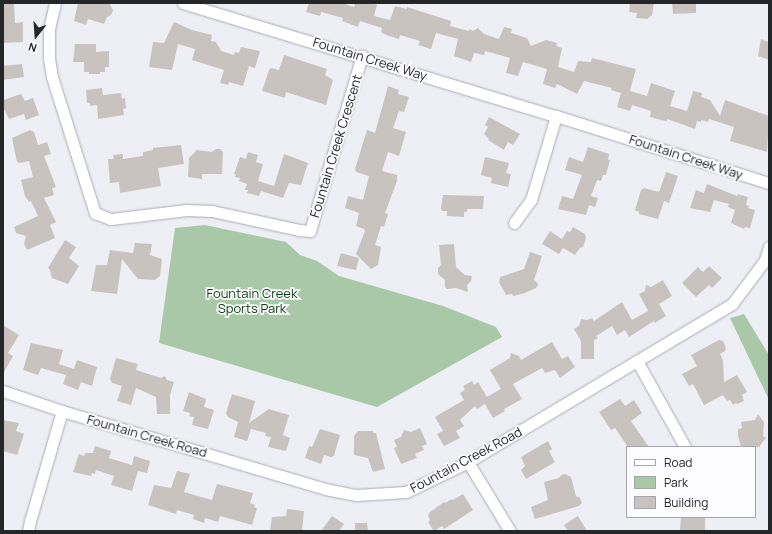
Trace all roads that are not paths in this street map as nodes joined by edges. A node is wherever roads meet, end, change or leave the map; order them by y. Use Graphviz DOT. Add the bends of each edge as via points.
graph roads {
  1 [pos="55,3"];
  2 [pos="183,3"];
  3 [pos="362,56"];
  4 [pos="556,116"];
  5 [pos="769,183"];
  6 [pos="514,223"];
  7 [pos="769,247"];
  8 [pos="637,361"];
  9 [pos="3,391"];
  10 [pos="62,411"];
  11 [pos="684,446"];
  12 [pos="468,462"];
  13 [pos="28,531"];
  14 [pos="510,531"];
  1 -- 3 [label="street, Fountain Creek Crescent" via="49,28 52,77 95,213 110,219 186,210 212,211 310,231"];
  2 -- 3 [label="street, Fountain Creek Way"];
  3 -- 4 [label="street, Fountain Creek Way"];
  4 -- 5 [label="street, Fountain Creek Way"];
  4 -- 6 [label="street" via="531,200"];
  7 -- 8 [label="street, Fountain Creek Road" via="764,260 732,304"];
  8 -- 11 [label="street"];
  8 -- 12 [label="street, Fountain Creek Road"];
  9 -- 10 [label="street, Fountain Creek Road"];
  10 -- 12 [label="street, Fountain Creek Road" via="325,489 356,495 406,492"];
  10 -- 13 [label="street"];
  12 -- 14 [label="street"];
}
